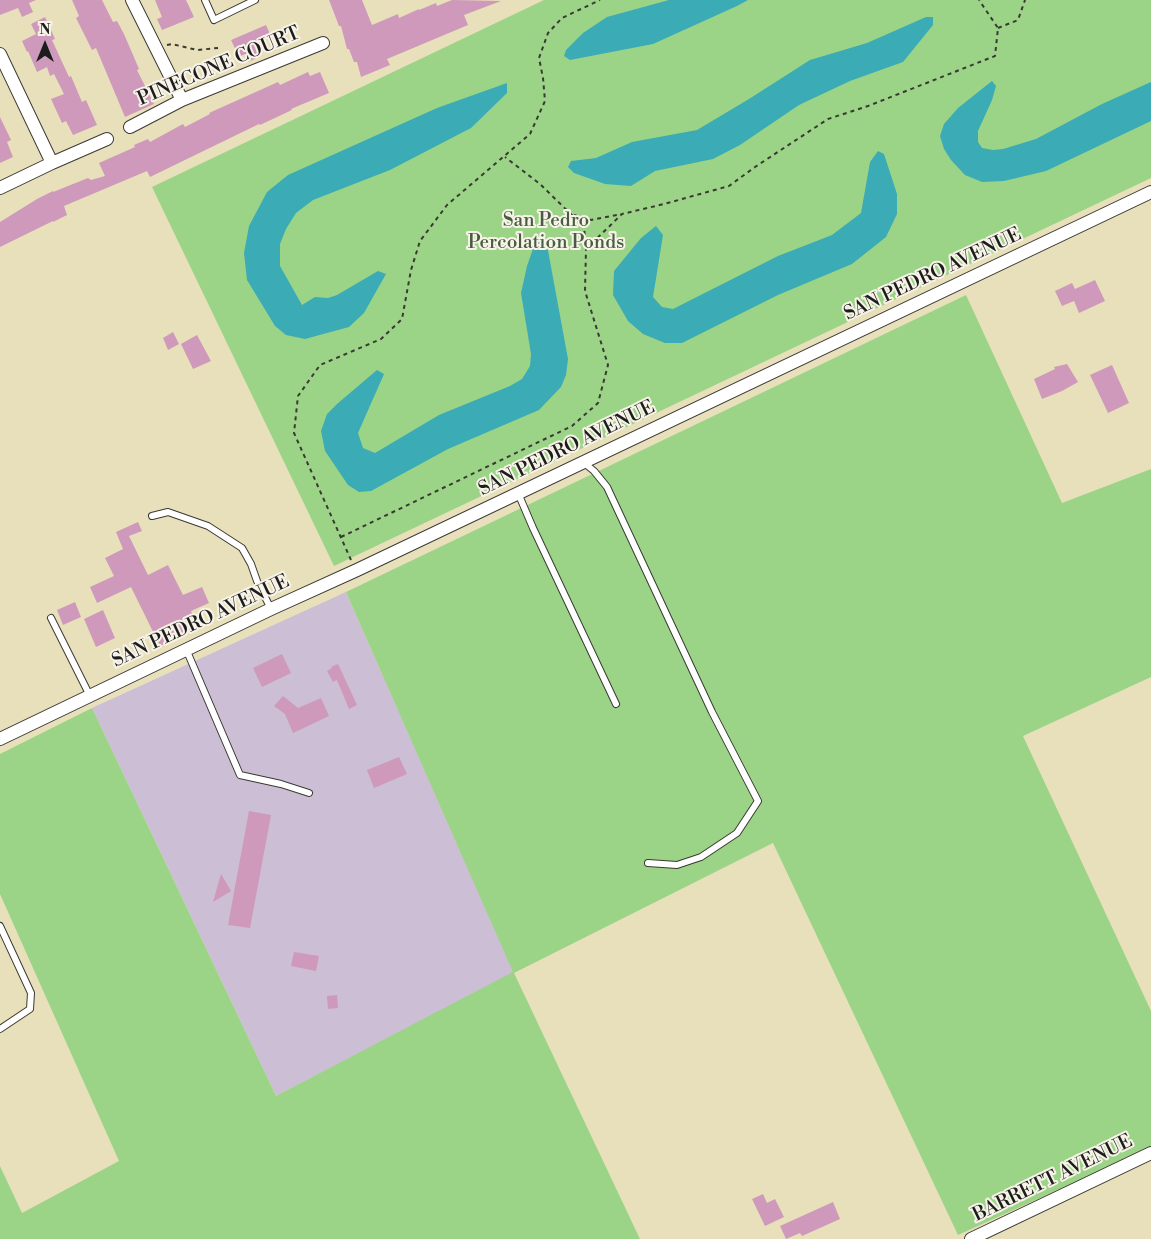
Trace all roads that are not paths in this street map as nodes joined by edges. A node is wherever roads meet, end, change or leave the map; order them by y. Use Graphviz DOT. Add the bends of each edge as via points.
graph roads {
  1 [pos="132,0"];
  2 [pos="205,0"];
  3 [pos="255,0"];
  4 [pos="323,43"];
  5 [pos="0,54"];
  6 [pos="182,100"];
  7 [pos="130,127"];
  8 [pos="107,139"];
  9 [pos="52,163"];
  10 [pos="0,188"];
  11 [pos="1151,192"];
  12 [pos="584,462"];
  13 [pos="518,493"];
  14 [pos="152,516"];
  15 [pos="271,609"];
  16 [pos="51,618"];
  17 [pos="186,649"];
  18 [pos="90,696"];
  19 [pos="616,704"];
  20 [pos="0,739"];
  21 [pos="308,793"];
  22 [pos="648,863"];
  23 [pos="0,926"];
  24 [pos="0,1029"];
  25 [pos="1151,1153"];
  26 [pos="971,1239"];
  1 -- 6 [label="street"];
  2 -- 3 [label="lane" via="214,20"];
  4 -- 6 [label="street, PINECONE COURT"];
  5 -- 9 [label="street"];
  6 -- 7 [label="street, PINECONE COURT"];
  8 -- 9 [label="street"];
  9 -- 10 [label="street"];
  11 -- 12 [label="street, SAN PEDRO AVENUE"];
  12 -- 13 [label="street, SAN PEDRO AVENUE"];
  12 -- 22 [label="lane" via="607,487 712,712 758,801 737,833 701,857 676,865"];
  13 -- 15 [label="street, SAN PEDRO AVENUE"];
  13 -- 19 [label="lane"];
  14 -- 15 [label="lane" via="168,512 208,526 242,548"];
  15 -- 17 [label="street, SAN PEDRO AVENUE"];
  16 -- 18 [label="lane"];
  17 -- 18 [label="street, SAN PEDRO AVENUE"];
  17 -- 21 [label="lane" via="240,775"];
  18 -- 20 [label="street, SAN PEDRO AVENUE"];
  23 -- 24 [label="lane" via="31,993 30,1009"];
  25 -- 26 [label="street, BARRETT AVENUE"];
}
